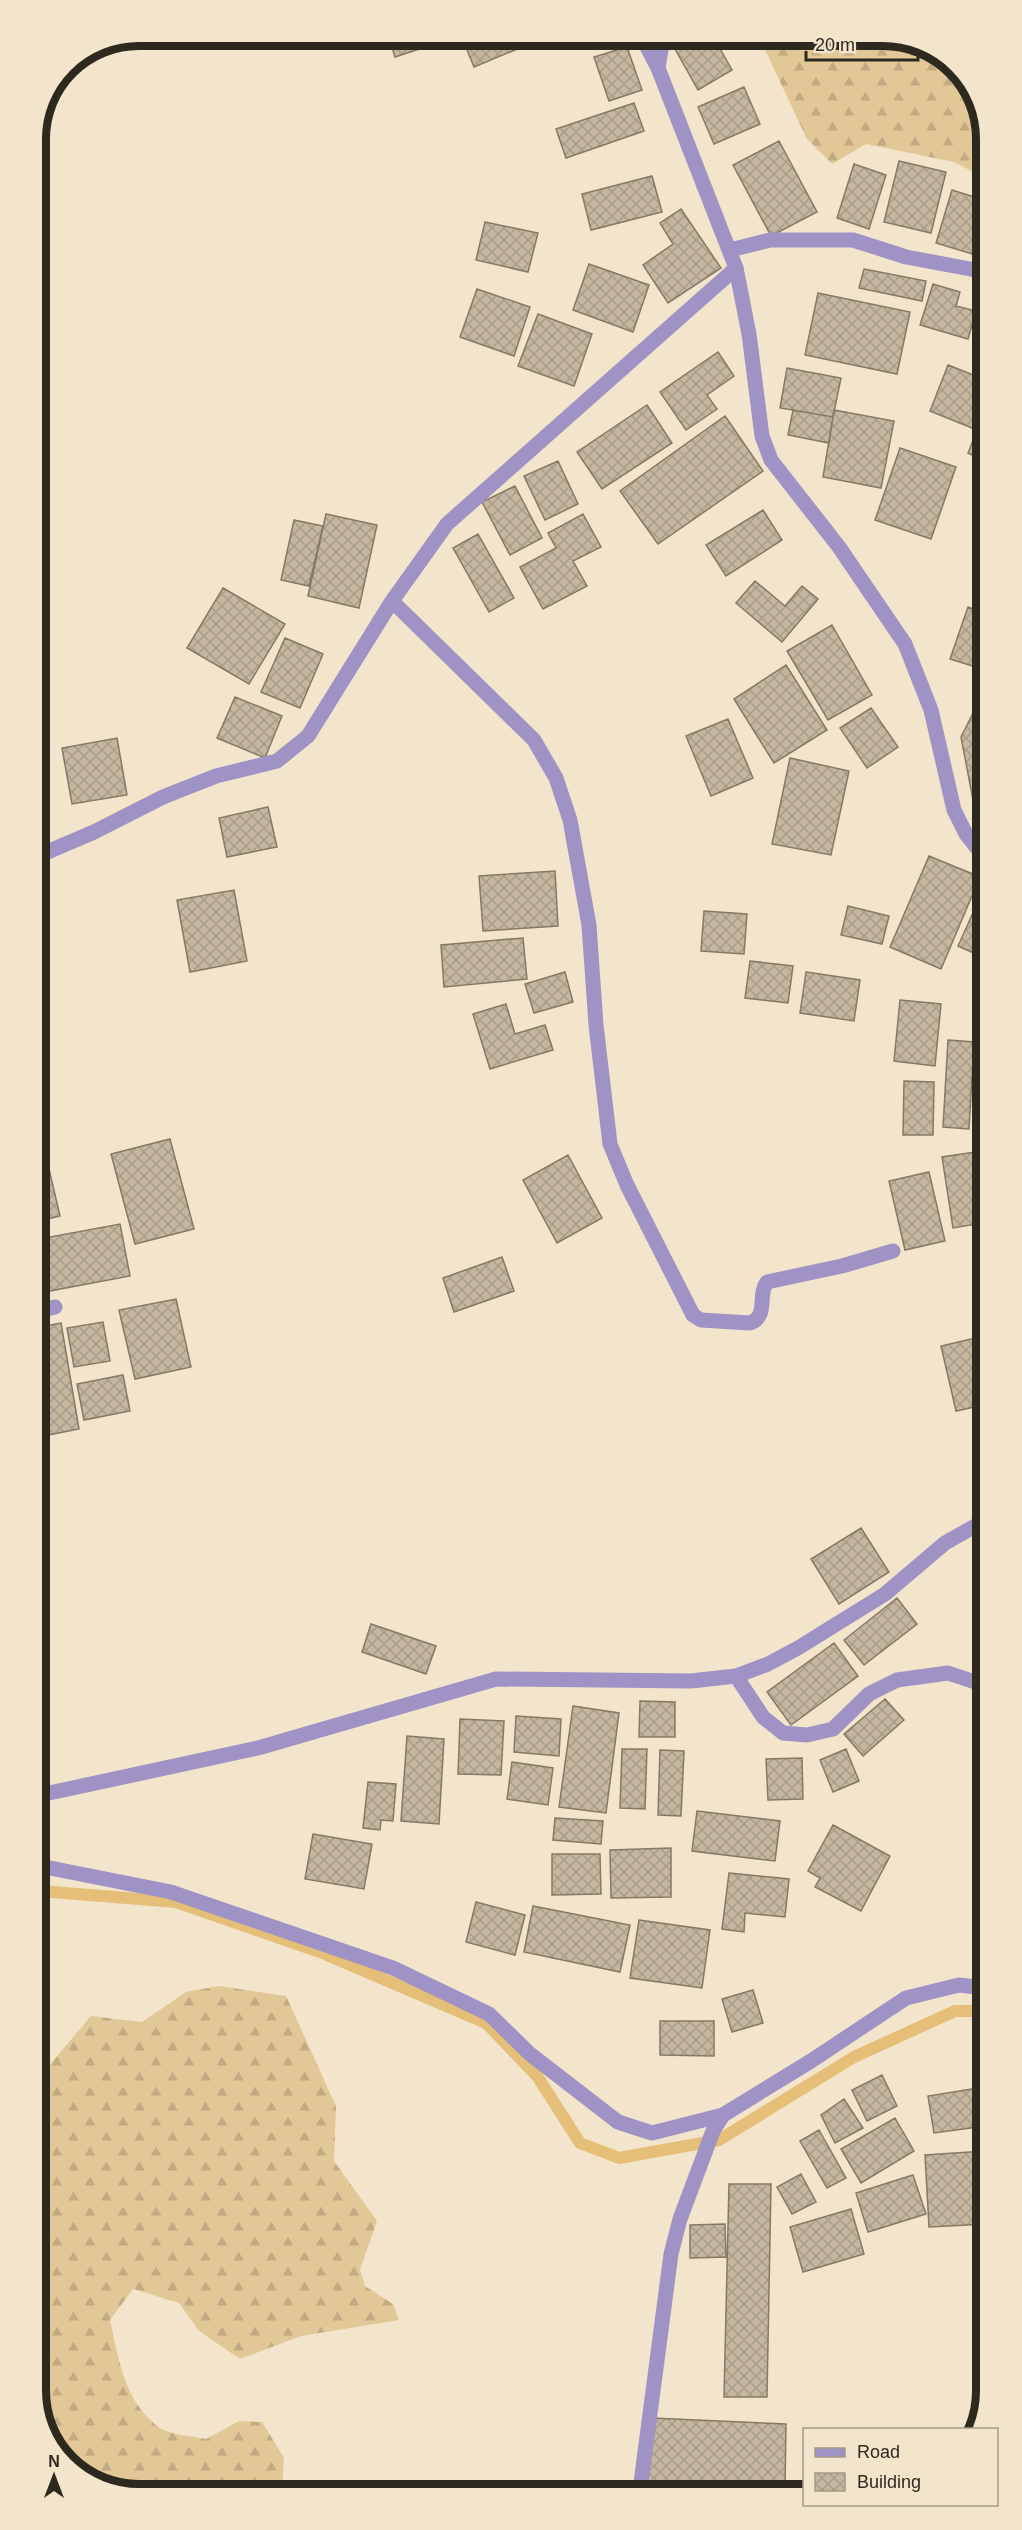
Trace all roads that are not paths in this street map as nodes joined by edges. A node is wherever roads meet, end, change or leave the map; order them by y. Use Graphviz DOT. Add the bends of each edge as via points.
graph roads {
  1 [pos="647,47"];
  2 [pos="662,47"];
  3 [pos="658,68"];
  4 [pos="730,250"];
  5 [pos="736,268"];
  6 [pos="976,270"];
  7 [pos="392,601"];
  8 [pos="976,846"];
  9 [pos="47,852"];
  10 [pos="893,1251"];
  11 [pos="55,1307"];
  12 [pos="46,1309"];
  13 [pos="976,1526"];
  14 [pos="736,1676"];
  15 [pos="976,1682"];
  16 [pos="46,1794"];
  17 [pos="46,1867"];
  18 [pos="976,1987"];
  19 [pos="723,2115"];
  20 [pos="641,2484"];
  1 -- 3 [label="street"];
  2 -- 3 [label="street"];
  3 -- 4 [label="street"];
  4 -- 5 [label="street"];
  4 -- 6 [label="street" via="770,240 853,240 906,257"];
  5 -- 7 [label="street" via="447,524"];
  5 -- 8 [label="street" via="762,436 771,460 839,547 905,644 932,710 954,810"];
  7 -- 9 [label="street" via="308,736 277,761 216,776 163,797"];
  7 -- 10 [label="street" via="534,740 556,778 570,820 589,925 610,1144 693,1315 711,1321 750,1323 762,1313 762,1289 767,1282"];
  11 -- 12 [label="street"];
  13 -- 14 [label="street" via="945,1543 866,1606 788,1653"];
  14 -- 15 [label="street" via="763,1717 783,1733 807,1735 832,1729 869,1695 897,1680 948,1673"];
  14 -- 16 [label="street" via="691,1681 496,1679 258,1748"];
  17 -- 19 [label="street" via="171,1892 393,1968 489,2014 530,2054 618,2122 652,2133"];
  18 -- 19 [label="street" via="959,1985 906,1998"];
  19 -- 20 [label="street" via="712,2131 672,2253"];
}
